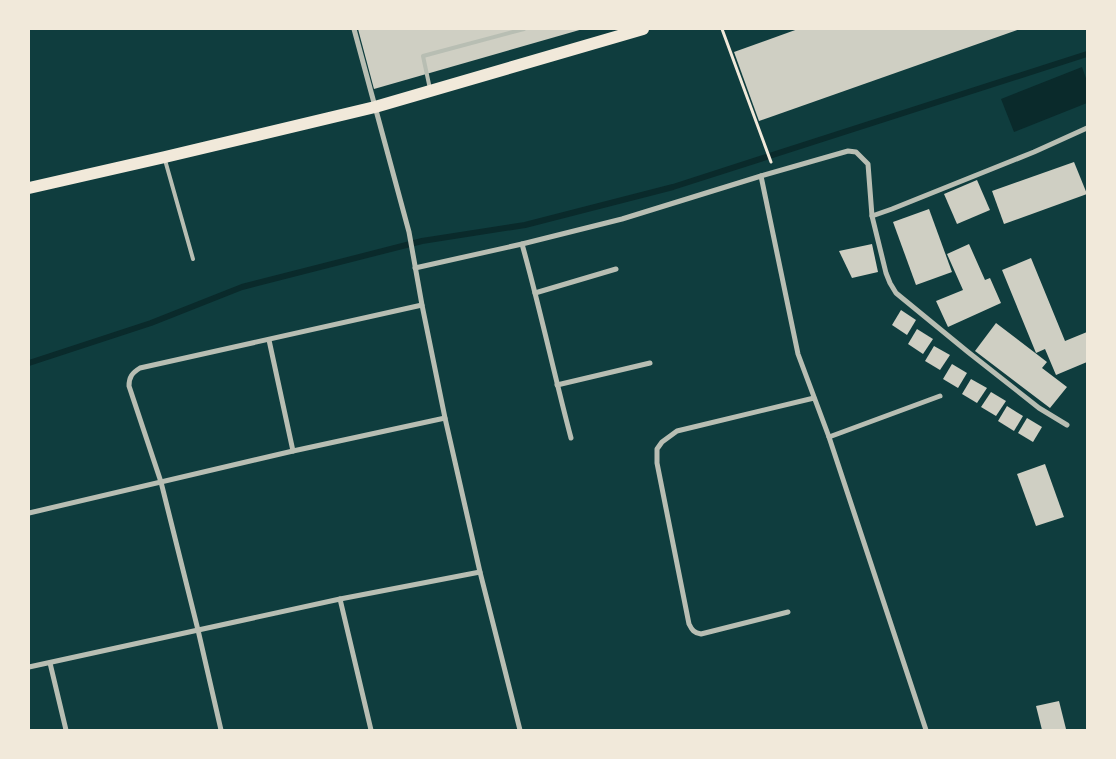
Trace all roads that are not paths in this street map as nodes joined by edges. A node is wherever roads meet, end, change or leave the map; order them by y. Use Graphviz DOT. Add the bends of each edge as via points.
graph roads {
  1 [pos="354,29"];
  2 [pos="524,29"];
  3 [pos="643,29"];
  4 [pos="431,91"];
  5 [pos="375,108"];
  6 [pos="1087,128"];
  7 [pos="165,157"];
  8 [pos="761,176"];
  9 [pos="29,188"];
  10 [pos="872,216"];
  11 [pos="522,244"];
  12 [pos="193,259"];
  13 [pos="416,268"];
  14 [pos="616,269"];
  15 [pos="535,293"];
  16 [pos="422,305"];
  17 [pos="269,340"];
  18 [pos="650,363"];
  19 [pos="557,385"];
  20 [pos="940,396"];
  21 [pos="814,398"];
  22 [pos="445,418"];
  23 [pos="1067,425"];
  24 [pos="829,437"];
  25 [pos="571,438"];
  26 [pos="293,451"];
  27 [pos="161,482"];
  28 [pos="29,513"];
  29 [pos="480,572"];
  30 [pos="340,599"];
  31 [pos="788,612"];
  32 [pos="198,630"];
  33 [pos="50,663"];
  34 [pos="29,667"];
  35 [pos="66,730"];
  36 [pos="222,730"];
  37 [pos="371,730"];
  38 [pos="520,730"];
  39 [pos="926,730"];
  1 -- 5 [label="street"];
  2 -- 4 [label="lane" via="423,56"];
  3 -- 4 [label="main road"];
  4 -- 5 [label="main road"];
  5 -- 7 [label="main road"];
  5 -- 13 [label="street"];
  6 -- 10 [label="street"];
  7 -- 9 [label="main road"];
  7 -- 12 [label="lane"];
  8 -- 10 [label="street" via="848,151 856,152 868,164"];
  8 -- 11 [label="street" via="622,219"];
  8 -- 21 [label="street" via="798,354"];
  10 -- 23 [label="street" via="886,273 896,293 1039,408"];
  11 -- 13 [label="street"];
  11 -- 15 [label="street"];
  13 -- 16 [label="street"];
  14 -- 15 [label="street"];
  15 -- 19 [label="street"];
  16 -- 17 [label="street"];
  16 -- 22 [label="street"];
  17 -- 26 [label="street"];
  17 -- 27 [label="street" via="140,368 129,378"];
  18 -- 19 [label="street"];
  19 -- 25 [label="street"];
  20 -- 24 [label="street"];
  21 -- 24 [label="street"];
  21 -- 31 [label="street" via="677,431 657,449 657,463 691,629 700,634"];
  22 -- 26 [label="street"];
  22 -- 29 [label="street"];
  24 -- 39 [label="street"];
  26 -- 27 [label="street"];
  27 -- 28 [label="street"];
  27 -- 32 [label="street"];
  29 -- 30 [label="street"];
  29 -- 38 [label="street"];
  30 -- 32 [label="street"];
  30 -- 37 [label="street"];
  32 -- 33 [label="street"];
  32 -- 36 [label="street"];
  33 -- 34 [label="street"];
  33 -- 35 [label="street"];
}
